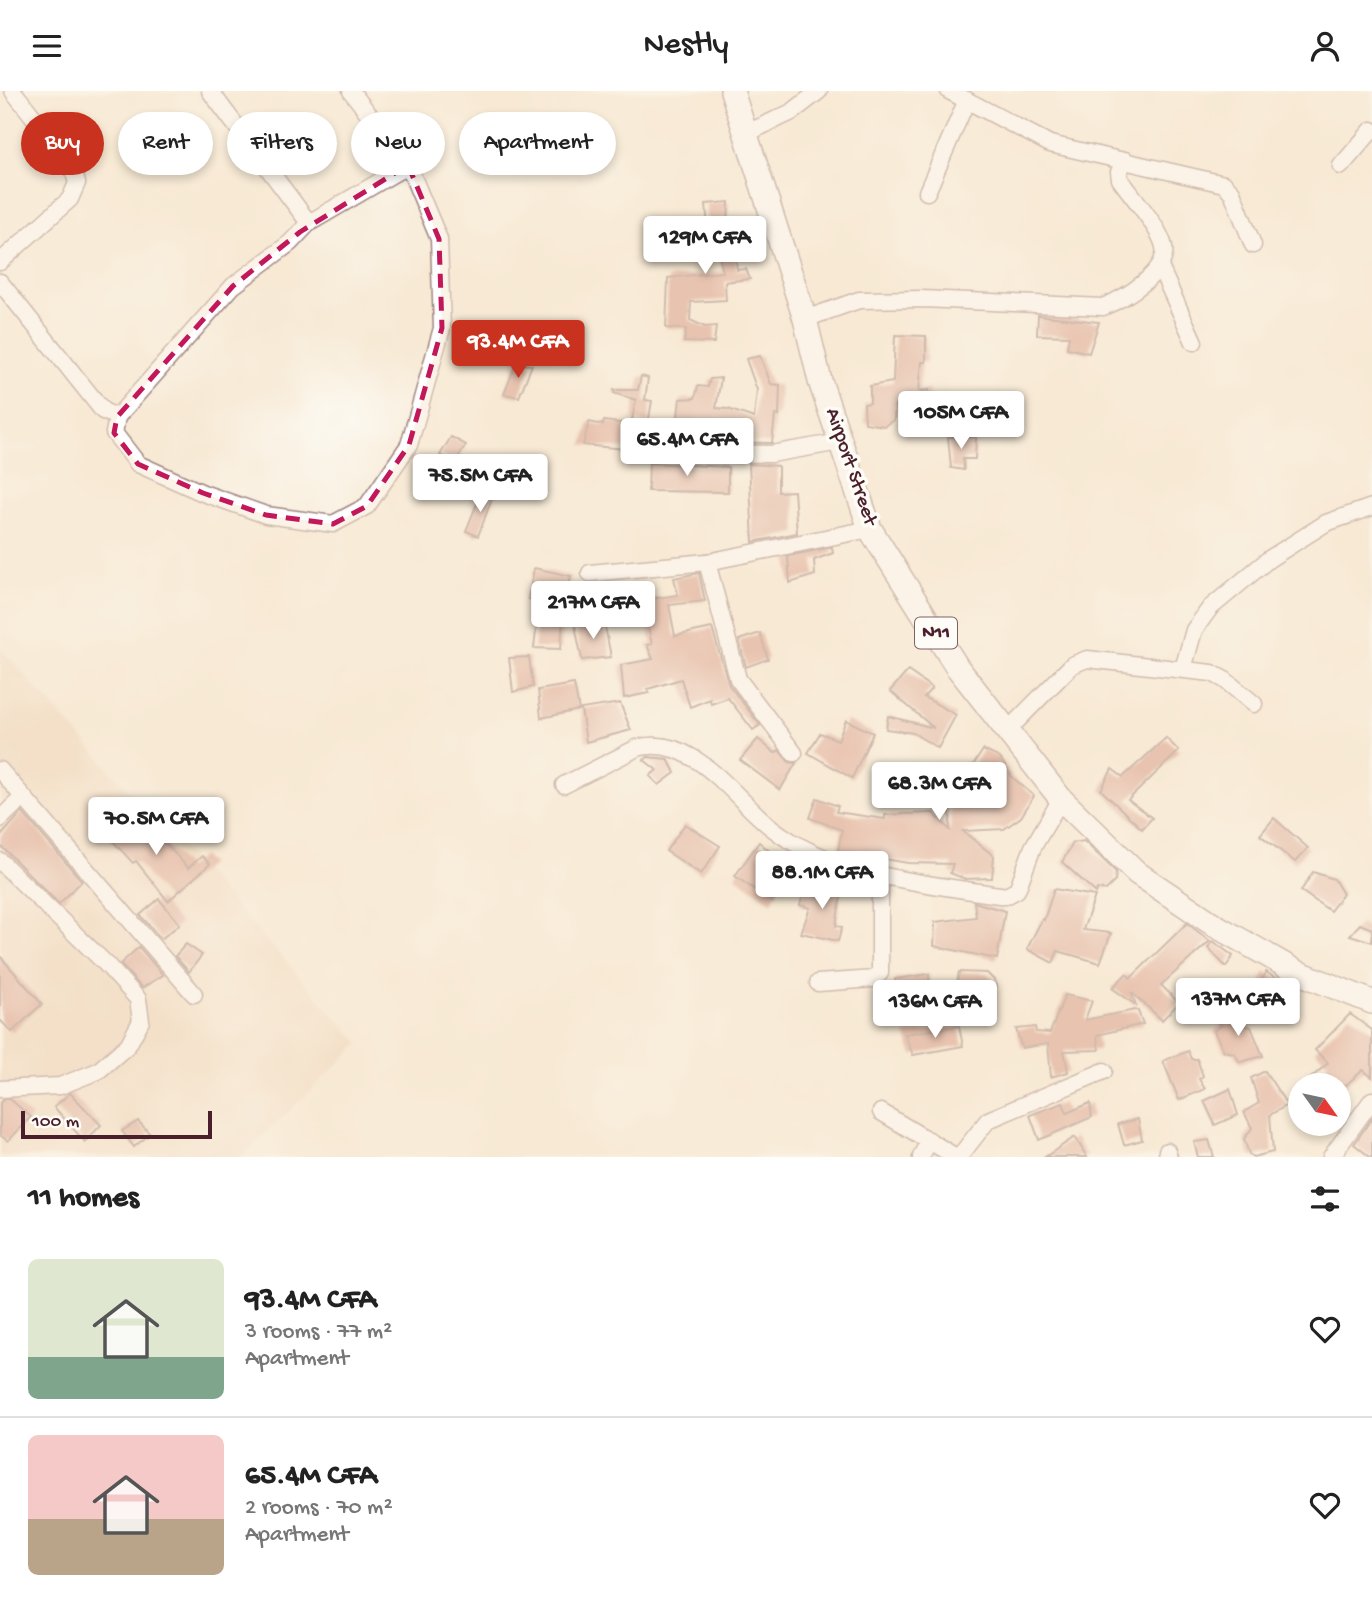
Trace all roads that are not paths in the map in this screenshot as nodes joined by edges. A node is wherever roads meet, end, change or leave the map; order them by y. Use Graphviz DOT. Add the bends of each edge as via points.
graph roads {
  1 [pos="13,91"];
  2 [pos="210,91"];
  3 [pos="351,91"];
  4 [pos="732,91"];
  5 [pos="819,91"];
  6 [pos="949,91"];
  7 [pos="967,100"];
  8 [pos="367,112"];
  9 [pos="1372,130"];
  10 [pos="745,134"];
  11 [pos="1125,160"];
  12 [pos="1341,166"];
  13 [pos="391,175"];
  14 [pos="412,175"];
  15 [pos="927,192"];
  16 [pos="309,223"];
  17 [pos="1253,245"];
  18 [pos="0,262"];
  19 [pos="1160,267"];
  20 [pos="0,282"];
  21 [pos="805,319"];
  22 [pos="1194,342"];
  23 [pos="117,417"];
  24 [pos="840,442"];
  25 [pos="635,451"];
  26 [pos="1372,507"];
  27 [pos="870,529"];
  28 [pos="707,562"];
  29 [pos="590,573"];
  30 [pos="1183,669"];
  31 [pos="1254,704"];
  32 [pos="1006,732"];
  33 [pos="793,754"];
  34 [pos="0,770"];
  35 [pos="564,785"];
  36 [pos="23,797"];
  37 [pos="1061,799"];
  38 [pos="0,820"];
  39 [pos="0,862"];
  40 [pos="880,876"];
  41 [pos="818,983"];
  42 [pos="194,994"];
  43 [pos="1372,1002"];
  44 [pos="1104,1071"];
  45 [pos="0,1089"];
  46 [pos="1372,1100"];
  47 [pos="881,1112"];
  48 [pos="929,1140"];
  49 [pos="921,1157"];
  50 [pos="958,1157"];
  51 [pos="1331,1157"];
  1 -- 18 [label="street" via="72,166 77,183 70,199"];
  2 -- 16 [label="street"];
  3 -- 8 [label="street"];
  4 -- 10 [label="highway, Airport Street / N11"];
  5 -- 10 [label="street" via="792,112"];
  6 -- 7 [label="street"];
  7 -- 11 [label="street" via="1050,144"];
  7 -- 15 [label="street"];
  9 -- 12 [label="street"];
  10 -- 21 [label="highway, Airport Street / N11"];
  11 -- 17 [label="street" via="1224,184"];
  11 -- 19 [label="street" via="1120,179 1164,245"];
  13 -- 16 [label="street"];
  14 -- 23 [label="street" via="439,239 442,328 409,445 368,506 333,524 267,515 202,493 138,464 114,433"];
  16 -- 23 [label="street" via="233,286"];
  19 -- 21 [label="street" via="1122,299 1103,307 859,300"];
  19 -- 22 [label="street"];
  20 -- 23 [label="street" via="103,411"];
  21 -- 24 [label="highway, Airport Street / N11"];
  24 -- 25 [label="street" via="771,454"];
  24 -- 27 [label="highway, Airport Street / N11"];
  26 -- 30 [label="street" via="1326,523 1269,559 1210,608 1194,630"];
  27 -- 28 [label="street"];
  27 -- 32 [label="highway, Airport Street / N11" via="957,667"];
  28 -- 29 [label="street"];
  28 -- 33 [label="street" via="738,678"];
  30 -- 31 [label="street" via="1212,673"];
  30 -- 32 [label="street" via="1079,660"];
  32 -- 37 [label="highway, Airport Street / N11"];
  34 -- 36 [label="street"];
  35 -- 40 [label="street" via="637,748 667,746 717,774 772,829 815,853"];
  36 -- 38 [label="street"];
  36 -- 42 [label="street"];
  37 -- 40 [label="street" via="1013,894"];
  37 -- 43 [label="highway, Airport Street / N11" via="1137,873 1216,926 1297,972"];
  39 -- 45 [label="street" via="138,999 141,1021 128,1045 98,1071 60,1086"];
  40 -- 41 [label="street" via="880,973 874,979"];
  44 -- 50 [label="street" via="988,1120"];
  46 -- 51 [label="street"];
  47 -- 48 [label="street"];
  48 -- 49 [label="street"];
  48 -- 50 [label="street"];
}
